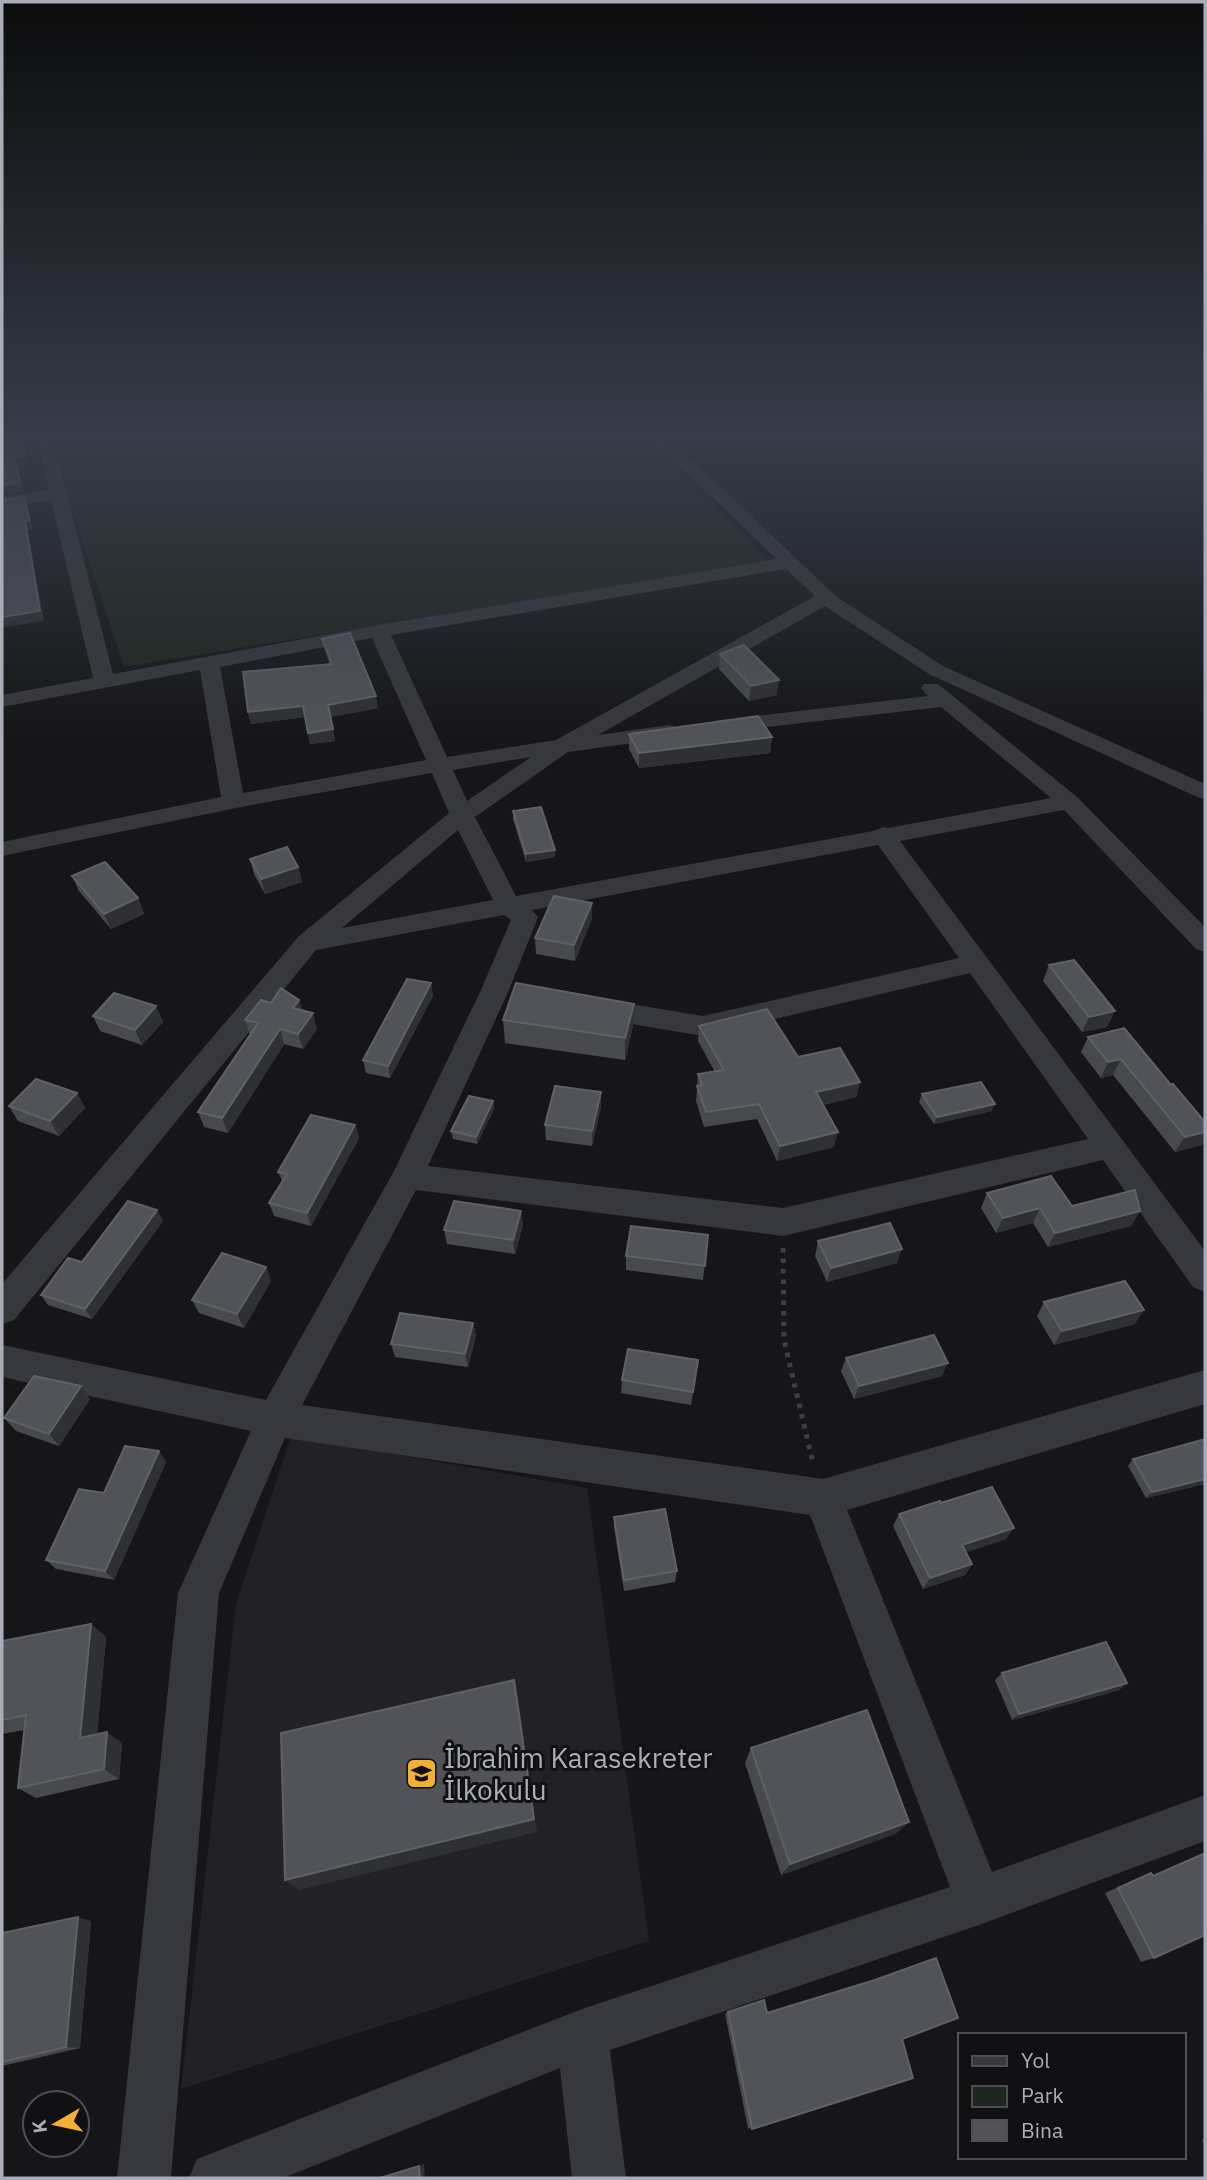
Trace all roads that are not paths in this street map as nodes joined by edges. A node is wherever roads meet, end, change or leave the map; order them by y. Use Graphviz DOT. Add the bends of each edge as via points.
graph roads {
  1 [pos="66,534"];
  2 [pos="758,534"];
  3 [pos="788,563"];
  4 [pos="826,598"];
  5 [pos="379,631"];
  6 [pos="209,661"];
  7 [pos="104,680"];
  8 [pos="944,700"];
  9 [pos="2,701"];
  10 [pos="974,724"];
  11 [pos="1059,725"];
  12 [pos="565,744"];
  13 [pos="439,762"];
  14 [pos="1205,792"];
  15 [pos="233,800"];
  16 [pos="1069,802"];
  17 [pos="463,815"];
  18 [pos="883,834"];
  19 [pos="2,849"];
  20 [pos="509,906"];
  21 [pos="309,942"];
  22 [pos="1205,943"];
  23 [pos="975,963"];
  24 [pos="573,1004"];
  25 [pos="1111,1146"];
  26 [pos="407,1177"];
  27 [pos="1205,1277"];
  28 [pos="2,1309"];
  29 [pos="2,1361"];
  30 [pos="1205,1387"];
  31 [pos="275,1419"];
  32 [pos="823,1498"];
  33 [pos="1205,1818"];
  34 [pos="979,1900"];
  35 [pos="582,2034"];
  36 [pos="144,2178"];
  37 [pos="216,2178"];
  38 [pos="599,2178"];
  1 -- 7 [label="street"];
  2 -- 3 [label="street"];
  3 -- 4 [label="street"];
  3 -- 5 [label="street"];
  4 -- 8 [label="street"];
  4 -- 11 [label="street" via="936,670"];
  4 -- 12 [label="street"];
  5 -- 6 [label="street"];
  5 -- 13 [label="street"];
  6 -- 7 [label="street"];
  6 -- 15 [label="street"];
  7 -- 9 [label="street"];
  8 -- 10 [label="street"];
  8 -- 12 [label="street"];
  10 -- 11 [label="street"];
  10 -- 16 [label="street"];
  11 -- 14 [label="street"];
  12 -- 13 [label="street"];
  12 -- 17 [label="street"];
  13 -- 15 [label="street"];
  13 -- 17 [label="street"];
  15 -- 19 [label="street"];
  16 -- 18 [label="street"];
  16 -- 22 [label="street"];
  17 -- 20 [label="street"];
  17 -- 21 [label="street"];
  18 -- 20 [label="street"];
  18 -- 23 [label="street"];
  20 -- 21 [label="street"];
  20 -- 26 [label="street" via="525,917 508,993"];
  21 -- 28 [label="street"];
  23 -- 24 [label="street" via="704,1026"];
  23 -- 25 [label="street"];
  25 -- 26 [label="street" via="783,1222"];
  25 -- 27 [label="street"];
  26 -- 31 [label="street"];
  29 -- 31 [label="street"];
  30 -- 32 [label="street"];
  31 -- 32 [label="street"];
  31 -- 36 [label="street" via="199,1593"];
  32 -- 34 [label="street"];
  33 -- 34 [label="street"];
  34 -- 35 [label="street"];
  35 -- 37 [label="street"];
  35 -- 38 [label="street"];
}
